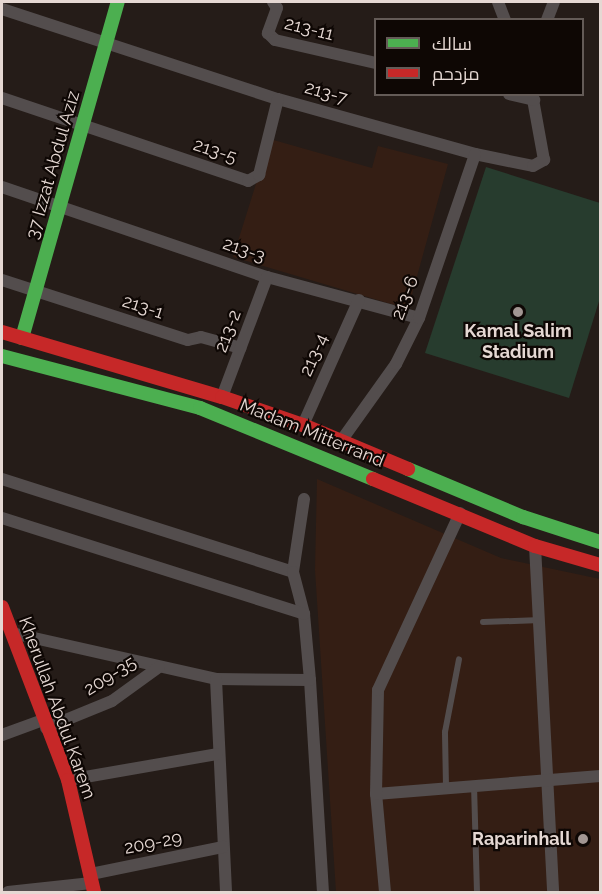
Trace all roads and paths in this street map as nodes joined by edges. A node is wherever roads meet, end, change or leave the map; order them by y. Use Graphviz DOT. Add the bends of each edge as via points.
graph roads {
  1 [pos="118,2"];
  2 [pos="275,2"];
  3 [pos="498,2"];
  4 [pos="563,2"];
  5 [pos="2,9"];
  6 [pos="551,12"];
  7 [pos="504,18"];
  8 [pos="106,42"];
  9 [pos="374,63"];
  10 [pos="533,97"];
  11 [pos="2,98"];
  12 [pos="278,99"];
  13 [pos="83,127"];
  14 [pos="475,154"];
  15 [pos="2,187"];
  16 [pos="60,204"];
  17 [pos="267,277"];
  18 [pos="2,280"];
  19 [pos="35,291"];
  20 [pos="359,300"];
  21 [pos="419,318"];
  22 [pos="2,332"];
  23 [pos="22,338"];
  24 [pos="242,348"];
  25 [pos="2,356"];
  26 [pos="222,397"];
  27 [pos="303,425"];
  28 [pos="341,441"];
  29 [pos="2,478"];
  30 [pos="304,499"];
  31 [pos="460,513"];
  32 [pos="2,518"];
  33 [pos="600,542"];
  34 [pos="535,546"];
  35 [pos="600,565"];
  36 [pos="293,572"];
  37 [pos="2,607"];
  38 [pos="304,614"];
  39 [pos="541,620"];
  40 [pos="483,622"];
  41 [pos="12,633"];
  42 [pos="459,659"];
  43 [pos="159,667"];
  44 [pos="216,679"];
  45 [pos="310,680"];
  46 [pos="44,724"];
  47 [pos="2,735"];
  48 [pos="217,754"];
  49 [pos="600,776"];
  50 [pos="68,780"];
  51 [pos="548,780"];
  52 [pos="474,784"];
  53 [pos="446,786"];
  54 [pos="375,794"];
  55 [pos="223,847"];
  56 [pos="92,883"];
  57 [pos="8,892"];
  58 [pos="226,892"];
  59 [pos="323,892"];
  60 [pos="385,892"];
  61 [pos="477,892"];
  62 [pos="553,892"];
  1 -- 8 [label="main road, 37 Izzat Abdul Aziz"];
  2 -- 9 [label="street, 213-11" via="268,33 274,40"];
  3 -- 7 [label="street"];
  4 -- 6 [label="street"];
  5 -- 8 [label="street, 213-7"];
  8 -- 12 [label="street, 213-7"];
  8 -- 13 [label="main road, 37 Izzat Abdul Aziz"];
  10 -- 14 [label="street, 213-7" via="544,160 539,165"];
  11 -- 13 [label="street"];
  12 -- 13 [label="street, 213-5" via="259,176 248,181"];
  12 -- 14 [label="street, 213-7"];
  13 -- 16 [label="main road, 37 Izzat Abdul Aziz"];
  14 -- 21 [label="street, 213-6"];
  15 -- 16 [label="street, 213-3"];
  16 -- 17 [label="street, 213-3"];
  16 -- 19 [label="main road, 37 Izzat Abdul Aziz"];
  17 -- 20 [label="street, 213-3"];
  17 -- 24 [label="street, 213-2"];
  18 -- 19 [label="street, 213-1"];
  19 -- 23 [label="main road, 37 Izzat Abdul Aziz"];
  19 -- 24 [label="street, 213-1" via="188,340 201,337"];
  20 -- 21 [label="street, 213-3"];
  20 -- 27 [label="street, 213-4"];
  21 -- 28 [label="street, 213-6" via="396,364"];
  22 -- 23 [label="main road, Madam Mitterrand"];
  23 -- 26 [label="main road, Madam Mitterrand"];
  24 -- 26 [label="street, 213-2"];
  25 -- 31 [label="main road, Madam Mitterrand" via="200,408"];
  26 -- 27 [label="main road, Madam Mitterrand"];
  27 -- 28 [label="main road, Madam Mitterrand"];
  28 -- 33 [label="main road, Madam Mitterrand" via="523,517"];
  29 -- 36 [label="street"];
  30 -- 36 [label="street"];
  31 -- 34 [label="main road, Madam Mitterrand"];
  31 -- 54 [label="street" via="378,690"];
  32 -- 38 [label="street"];
  34 -- 35 [label="main road, Madam Mitterrand"];
  34 -- 39 [label="street"];
  36 -- 38 [label="street"];
  37 -- 41 [label="main road, Kherullah Abdul Karem"];
  38 -- 45 [label="street"];
  39 -- 40 [label="lane"];
  39 -- 51 [label="street"];
  41 -- 43 [label="street"];
  41 -- 46 [label="main road, Kherullah Abdul Karem"];
  42 -- 53 [label="lane" via="445,732"];
  43 -- 44 [label="street"];
  43 -- 46 [label="street, 209-35" via="112,701"];
  44 -- 45 [label="street"];
  44 -- 48 [label="street"];
  45 -- 59 [label="street"];
  46 -- 47 [label="street, 209-35"];
  46 -- 50 [label="main road, Kherullah Abdul Karem"];
  48 -- 50 [label="street"];
  48 -- 55 [label="street"];
  49 -- 51 [label="street"];
  50 -- 56 [label="main road, Kherullah Abdul Karem"];
  51 -- 52 [label="street"];
  51 -- 62 [label="street"];
  52 -- 53 [label="street"];
  52 -- 61 [label="lane"];
  53 -- 54 [label="street"];
  54 -- 60 [label="street"];
  55 -- 56 [label="street, 209-29"];
  55 -- 58 [label="street"];
  56 -- 57 [label="street, 209-29"];
}
